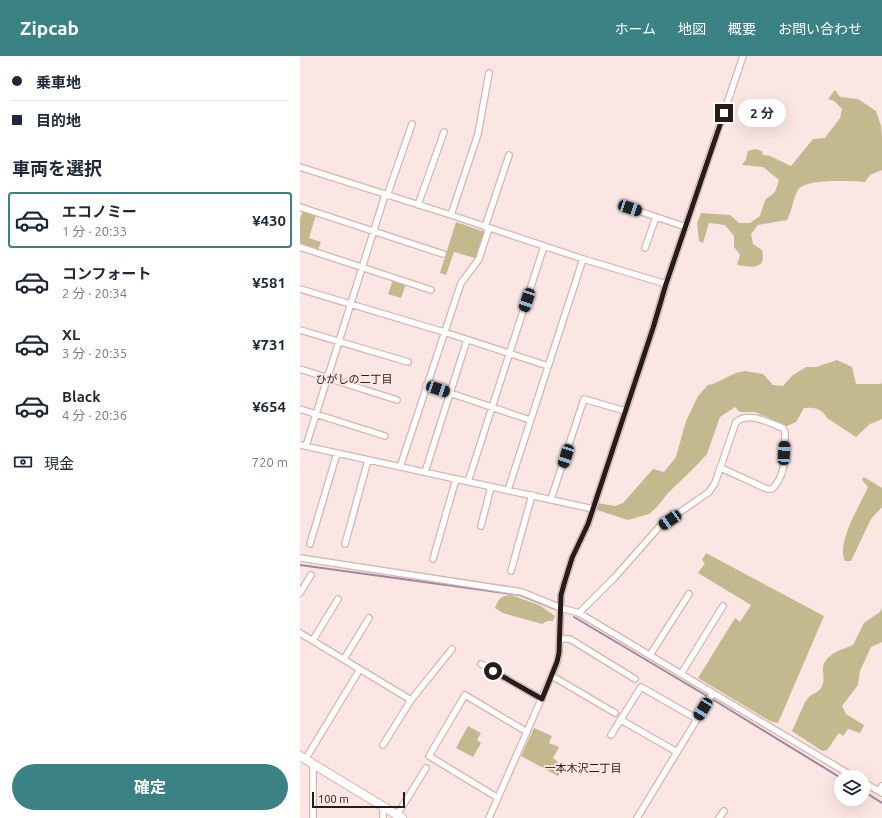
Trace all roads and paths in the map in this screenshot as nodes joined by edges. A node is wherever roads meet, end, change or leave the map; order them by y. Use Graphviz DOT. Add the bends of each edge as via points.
graph roads {
  1 [pos="743,56"];
  2 [pos="489,73"];
  3 [pos="412,124"];
  4 [pos="444,132"];
  5 [pos="509,155"];
  6 [pos="300,167"];
  7 [pos="386,196"];
  8 [pos="418,205"];
  9 [pos="300,207"];
  10 [pos="630,208"];
  11 [pos="451,215"];
  12 [pos="656,217"];
  13 [pos="487,227"];
  14 [pos="686,227"];
  15 [pos="374,231"];
  16 [pos="544,246"];
  17 [pos="300,247"];
  18 [pos="645,248"];
  19 [pos="443,254"];
  20 [pos="583,259"];
  21 [pos="363,267"];
  22 [pos="666,284"];
  23 [pos="300,288"];
  24 [pos="431,290"];
  25 [pos="351,304"];
  26 [pos="300,330"];
  27 [pos="444,332"];
  28 [pos="467,340"];
  29 [pos="339,342"];
  30 [pos="510,354"];
  31 [pos="408,362"];
  32 [pos="548,366"];
  33 [pos="300,369"];
  34 [pos="327,378"];
  35 [pos="426,385"];
  36 [pos="450,393"];
  37 [pos="396,400"];
  38 [pos="492,407"];
  39 [pos="300,409"];
  40 [pos="625,411"];
  41 [pos="316,414"];
  42 [pos="530,420"];
  43 [pos="385,436"];
  44 [pos="303,446"];
  45 [pos="337,453"];
  46 [pos="368,460"];
  47 [pos="400,467"];
  48 [pos="721,468"];
  49 [pos="424,472"];
  50 [pos="456,479"];
  51 [pos="468,482"];
  52 [pos="491,487"];
  53 [pos="508,490"];
  54 [pos="532,495"];
  55 [pos="551,499"];
  56 [pos="593,508"];
  57 [pos="481,526"];
  58 [pos="310,544"];
  59 [pos="345,544"];
  60 [pos="300,558"];
  61 [pos="433,559"];
  62 [pos="511,571"];
  63 [pos="311,575"];
  64 [pos="300,593"];
  65 [pos="689,594"];
  66 [pos="338,599"];
  67 [pos="723,606"];
  68 [pos="561,608"];
  69 [pos="579,613"];
  70 [pos="369,618"];
  71 [pos="300,632"];
  72 [pos="560,639"];
  73 [pos="313,640"];
  74 [pos="452,649"];
  75 [pos="650,655"];
  76 [pos="344,659"];
  77 [pos="481,664"];
  78 [pos="360,669"];
  79 [pos="681,674"];
  80 [pos="552,676"];
  81 [pos="635,679"];
  82 [pos="711,696"];
  83 [pos="542,699"];
  84 [pos="411,700"];
  85 [pos="614,713"];
  86 [pos="697,719"];
  87 [pos="620,720"];
  88 [pos="527,732"];
  89 [pos="611,735"];
  90 [pos="383,745"];
  91 [pos="677,752"];
  92 [pos="306,760"];
  93 [pos="426,768"];
  94 [pos="842,770"];
  95 [pos="870,786"];
  96 [pos="882,786"];
  97 [pos="880,792"];
  98 [pos="498,798"];
  99 [pos="383,807"];
  100 [pos="724,811"];
  101 [pos="400,816"];
  102 [pos="639,817"];
  103 [pos="313,818"];
  104 [pos="384,818"];
  105 [pos="489,818"];
  106 [pos="719,818"];
  1 -- 14 [label="street"];
  2 -- 11 [label="street" via="478,134"];
  3 -- 7 [label="street"];
  4 -- 8 [label="street"];
  5 -- 13 [label="street"];
  6 -- 7 [label="street"];
  7 -- 8 [label="street"];
  7 -- 15 [label="street"];
  8 -- 11 [label="street"];
  9 -- 15 [label="street"];
  10 -- 12 [label="street"];
  11 -- 13 [label="street"];
  12 -- 14 [label="street"];
  12 -- 18 [label="street"];
  13 -- 16 [label="street"];
  13 -- 27 [label="street" via="479,259 461,283"];
  14 -- 22 [label="street"];
  15 -- 19 [label="street"];
  15 -- 21 [label="street"];
  16 -- 20 [label="street"];
  16 -- 30 [label="street"];
  17 -- 21 [label="street"];
  20 -- 22 [label="street"];
  20 -- 32 [label="street"];
  21 -- 24 [label="street"];
  21 -- 25 [label="street"];
  22 -- 40 [label="street"];
  23 -- 25 [label="street"];
  25 -- 27 [label="street"];
  25 -- 29 [label="street"];
  26 -- 29 [label="street"];
  27 -- 28 [label="street"];
  27 -- 35 [label="street"];
  28 -- 30 [label="street"];
  28 -- 36 [label="street"];
  29 -- 31 [label="street"];
  29 -- 34 [label="street"];
  30 -- 32 [label="street"];
  30 -- 38 [label="street"];
  32 -- 42 [label="street"];
  33 -- 34 [label="street"];
  34 -- 37 [label="street"];
  34 -- 41 [label="street"];
  35 -- 36 [label="street"];
  35 -- 47 [label="street"];
  36 -- 38 [label="street"];
  36 -- 49 [label="street"];
  38 -- 42 [label="street"];
  38 -- 51 [label="street"];
  39 -- 41 [label="street"];
  40 -- 55 [label="street" via="584,398"];
  40 -- 56 [label="street"];
  41 -- 43 [label="street"];
  41 -- 44 [label="street"];
  42 -- 53 [label="street"];
  44 -- 45 [label="street"];
  45 -- 46 [label="street"];
  45 -- 58 [label="street"];
  46 -- 47 [label="street"];
  46 -- 59 [label="street"];
  47 -- 49 [label="street"];
  48 -- 48 [label="street" via="736,422 741,418 758,418 783,428 784,467 772,489"];
  48 -- 69 [label="street" via="709,492 660,526"];
  49 -- 50 [label="street"];
  50 -- 51 [label="street"];
  50 -- 61 [label="street"];
  51 -- 52 [label="street"];
  52 -- 53 [label="street"];
  52 -- 57 [label="street"];
  53 -- 54 [label="street"];
  54 -- 55 [label="street"];
  54 -- 62 [label="street"];
  55 -- 56 [label="street"];
  56 -- 68 [label="street" via="572,558 561,595"];
  60 -- 68 [label="street" via="522,592"];
  63 -- 64 [label="street"];
  65 -- 75 [label="street"];
  66 -- 73 [label="street"];
  67 -- 79 [label="street"];
  68 -- 69 [label="street"];
  68 -- 72 [label="street"];
  69 -- 75 [label="street"];
  70 -- 76 [label="street"];
  71 -- 73 [label="street"];
  72 -- 80 [label="street"];
  72 -- 81 [label="street" via="570,639"];
  73 -- 76 [label="street"];
  74 -- 84 [label="street"];
  75 -- 79 [label="street"];
  76 -- 78 [label="street"];
  77 -- 83 [label="street"];
  78 -- 84 [label="street"];
  78 -- 92 [label="street"];
  79 -- 82 [label="street"];
  80 -- 83 [label="street"];
  80 -- 85 [label="street"];
  82 -- 86 [label="street"];
  82 -- 94 [label="street"];
  83 -- 88 [label="street"];
  84 -- 90 [label="street"];
  86 -- 87 [label="street" via="641,687"];
  86 -- 91 [label="street"];
  87 -- 89 [label="street"];
  87 -- 91 [label="street"];
  88 -- 98 [label="street"];
  88 -- 98 [label="street" via="465,695 429,756"];
  91 -- 102 [label="street"];
  92 -- 99 [label="main road"];
  92 -- 103 [label="street"];
  93 -- 101 [label="street"];
  95 -- 97 [label="street"];
  96 -- 97 [label="street"];
  98 -- 105 [label="street"];
  99 -- 101 [label="main road"];
  99 -- 104 [label="street"];
  100 -- 106 [label="street"];
}
